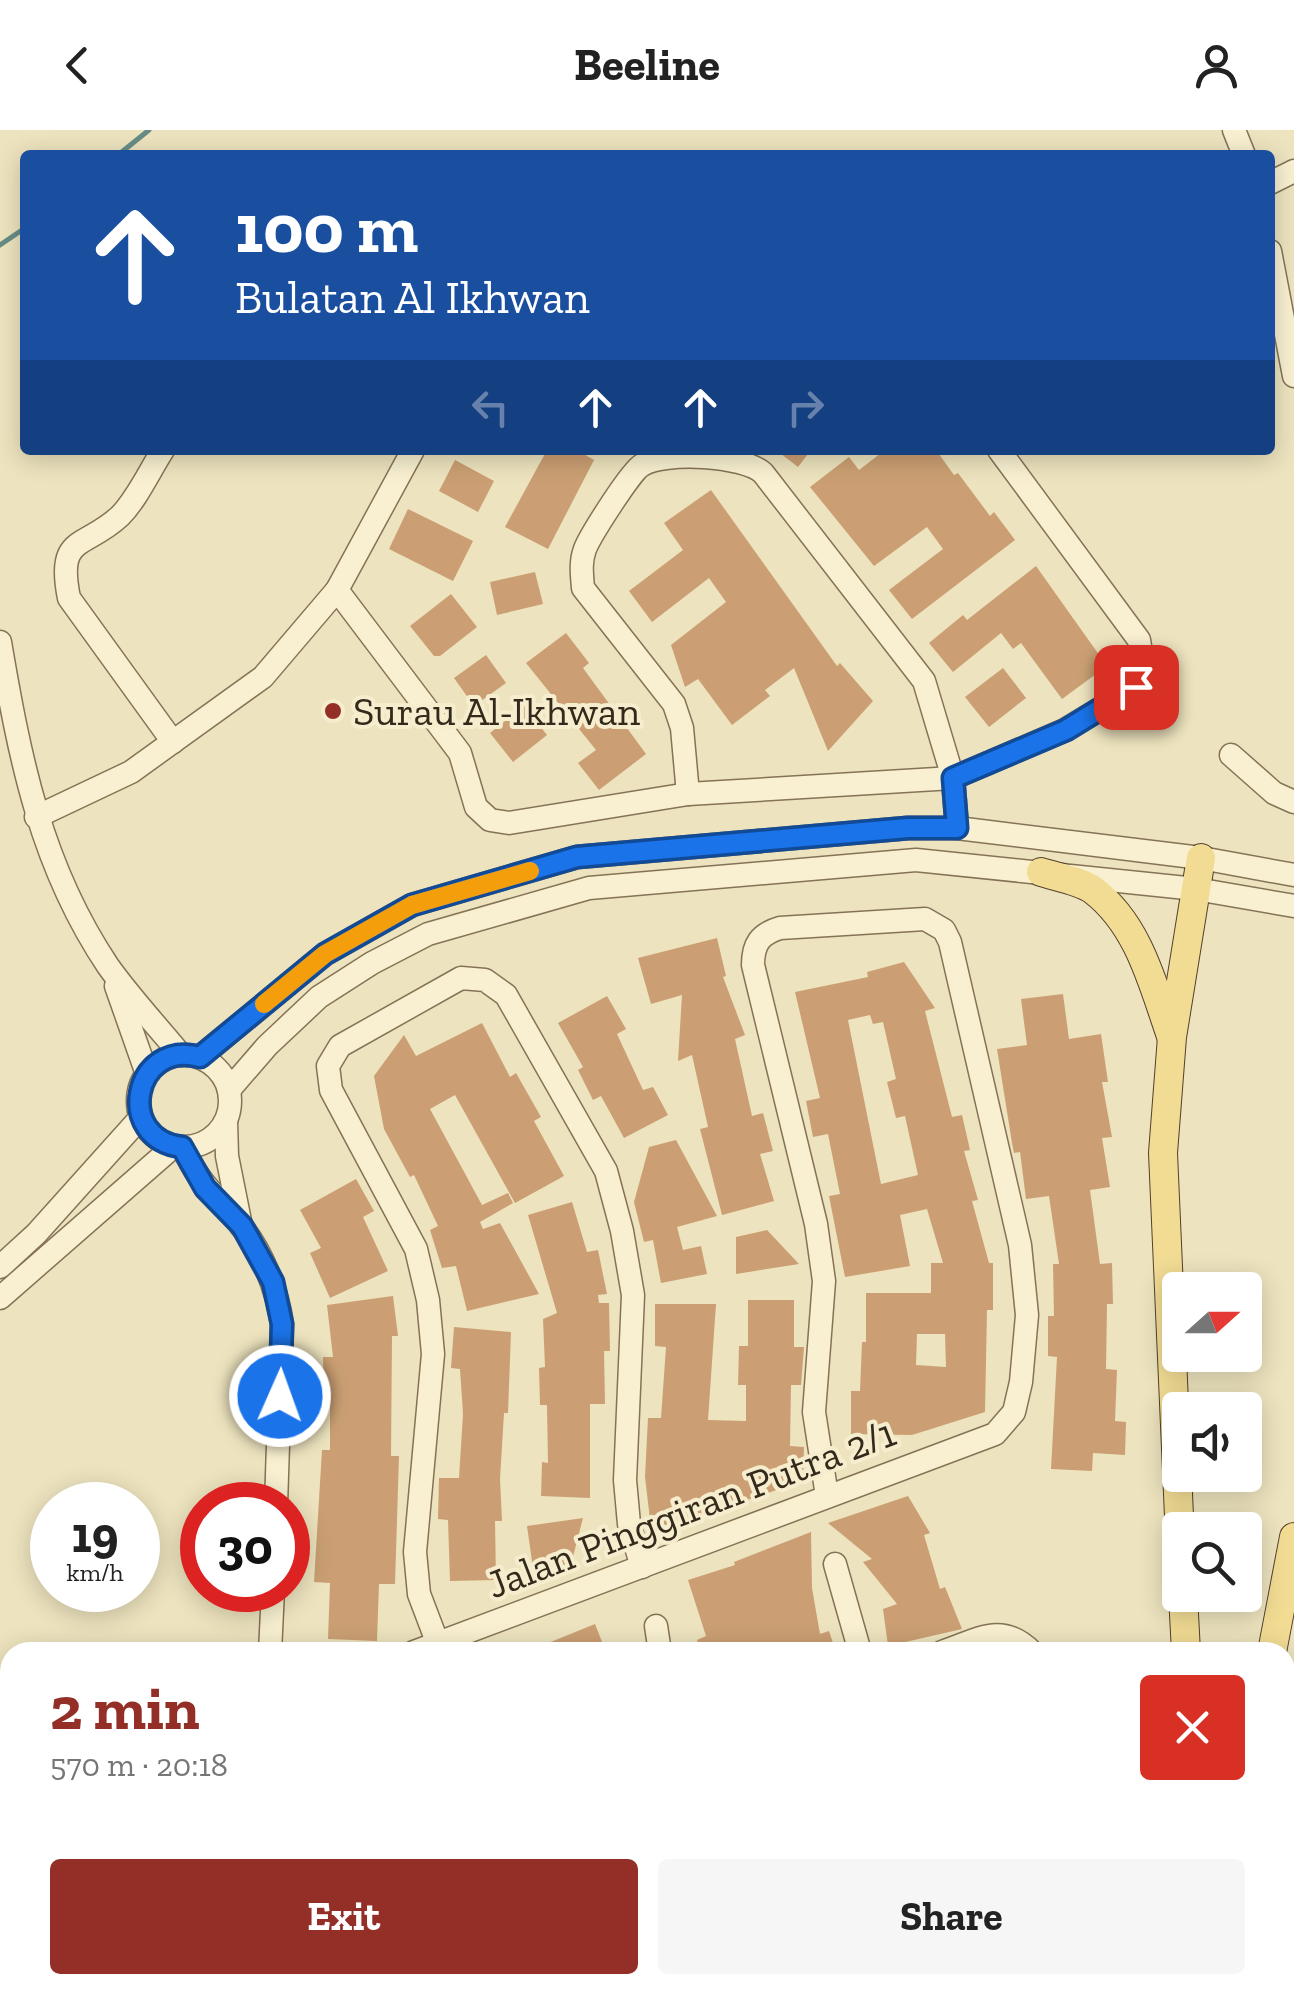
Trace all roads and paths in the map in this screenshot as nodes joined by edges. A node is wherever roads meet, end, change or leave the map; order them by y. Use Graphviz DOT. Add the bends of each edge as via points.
graph roads {
  1 [pos="1275,278"];
  2 [pos="1294,376"];
  3 [pos="161,455"];
  4 [pos="410,455"];
  5 [pos="1003,455"];
  6 [pos="337,590"];
  7 [pos="0,642"];
  8 [pos="173,742"];
  9 [pos="1232,755"];
  10 [pos="953,778"];
  11 [pos="688,794"];
  12 [pos="1294,802"];
  13 [pos="36,818"];
  14 [pos="957,828"];
  15 [pos="1201,858"];
  16 [pos="1041,872"];
  17 [pos="1294,875"];
  18 [pos="1196,889"];
  19 [pos="1294,906"];
  20 [pos="110,968"];
  21 [pos="1172,1038"];
  22 [pos="190,1056"];
  23 [pos="147,1074"];
  24 [pos="229,1090"];
  25 [pos="141,1118"];
  26 [pos="226,1121"];
  27 [pos="178,1146"];
  28 [pos="242,1226"];
  29 [pos="0,1267"];
  30 [pos="0,1298"];
  31 [pos="277,1482"];
  32 [pos="826,1496"];
  33 [pos="1179,1512"];
  34 [pos="1294,1537"];
  35 [pos="836,1564"];
  36 [pos="642,1566"];
  37 [pos="271,1612"];
  38 [pos="1184,1612"];
  39 [pos="656,1626"];
  40 [pos="270,1642"];
  41 [pos="437,1642"];
  42 [pos="454,1642"];
  43 [pos="658,1642"];
  44 [pos="857,1642"];
  45 [pos="971,1642"];
  46 [pos="1022,1642"];
  47 [pos="1185,1642"];
  48 [pos="1274,1642"];
  1 -- 2 [label="street"];
  3 -- 8 [label="street" via="120,516 74,546 63,570 68,598"];
  4 -- 6 [label="street"];
  5 -- 10 [label="street" via="1139,640 1143,664 1136,687 1066,730"];
  6 -- 8 [label="street" via="263,678"];
  6 -- 11 [label="street" via="460,754 476,807 490,820 509,823"];
  7 -- 13 [label="street"];
  8 -- 13 [label="street" via="131,772"];
  9 -- 12 [label="street"];
  10 -- 11 [label="street"];
  10 -- 11 [label="street" via="924,681 763,473 745,462 697,457 654,460 634,472 585,548 581,568 584,588 679,715"];
  10 -- 14 [label="street"];
  13 -- 20 [label="street" via="76,914"];
  14 -- 15 [label="street"];
  14 -- 22 [label="street" via="577,857 412,905 325,954"];
  15 -- 17 [label="street"];
  15 -- 18 [label="main road"];
  16 -- 18 [label="street"];
  16 -- 21 [label="main road" via="1092,889 1124,923"];
  16 -- 24 [label="street" via="916,860 589,888 428,934 372,962 319,998"];
  18 -- 19 [label="street"];
  18 -- 21 [label="main road"];
  20 -- 22 [label="street"];
  20 -- 23 [label="street"];
  21 -- 33 [label="main road" via="1163,1152"];
  22 -- 23 [label="street" via="168,1057"];
  22 -- 24 [label="street" via="218,1070"];
  23 -- 25 [label="street" via="140,1087"];
  24 -- 26 [label="street"];
  25 -- 27 [label="street" via="160,1140"];
  25 -- 29 [label="street"];
  26 -- 27 [label="street" via="208,1141"];
  26 -- 28 [label="street"];
  27 -- 28 [label="street" via="205,1188"];
  27 -- 30 [label="street"];
  28 -- 31 [label="street" via="273,1282 282,1324"];
  32 -- 32 [label="street, Jalan Pinggiran Putra 2/1" via="994,1434 1014,1412 1021,1382 1026,1314 1020,1245 950,942 925,919 780,928 767,932 753,952 824,1281 814,1412"];
  32 -- 36 [label="street, Jalan Pinggiran Putra 2/1"];
  34 -- 48 [label="main road"];
  35 -- 44 [label="street"];
  36 -- 41 [label="street" via="625,1480 633,1295 606,1170 506,995 485,980 461,978 340,1046 328,1066 331,1090 416,1249 428,1300 433,1354 415,1552 419,1594"];
  36 -- 42 [label="street, Jalan Pinggiran Putra 2/1"];
  37 -- 40 [label="street"];
  38 -- 47 [label="main road"];
  39 -- 43 [label="street"];
  45 -- 46 [label="street" via="998,1633"];
}
